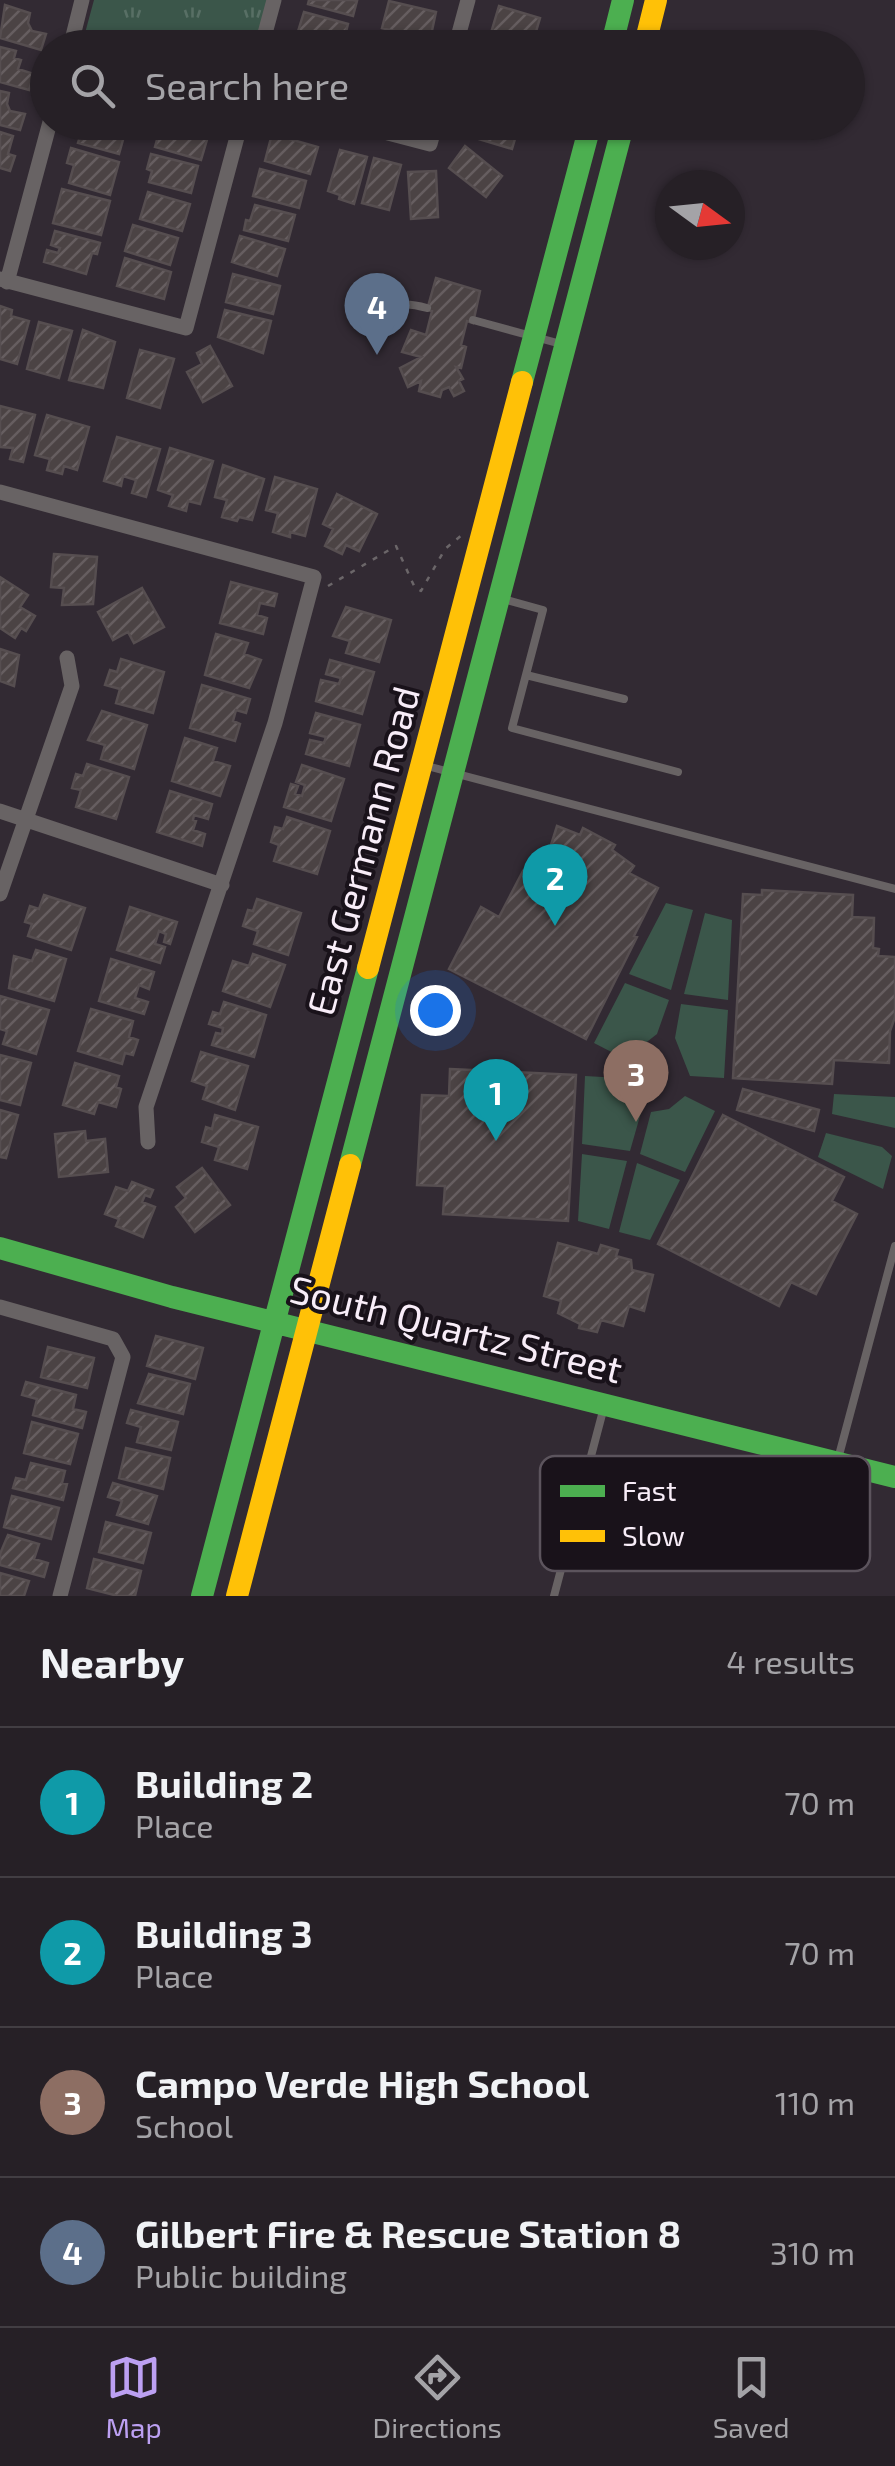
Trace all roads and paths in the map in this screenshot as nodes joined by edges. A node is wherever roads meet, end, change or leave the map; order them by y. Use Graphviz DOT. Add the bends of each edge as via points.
graph roads {
  1 [pos="82,0"];
  2 [pos="274,0"];
  3 [pos="468,0"];
  4 [pos="623,0"];
  5 [pos="656,0"];
  6 [pos="74,30"];
  7 [pos="266,30"];
  8 [pos="460,30"];
  9 [pos="616,30"];
  10 [pos="648,30"];
  11 [pos="45,140"];
  12 [pos="236,140"];
  13 [pos="586,140"];
  14 [pos="619,140"];
  15 [pos="4,280"];
  16 [pos="428,308"];
  17 [pos="379,318"];
  18 [pos="474,320"];
  19 [pos="535,338"];
  20 [pos="566,345"];
  21 [pos="0,492"];
  22 [pos="483,539"];
  23 [pos="314,577"];
  24 [pos="500,599"];
  25 [pos="66,658"];
  26 [pos="526,674"];
  27 [pos="624,699"];
  28 [pos="422,765"];
  29 [pos="678,772"];
  30 [pos="454,773"];
  31 [pos="0,811"];
  32 [pos="28,820"];
  33 [pos="222,885"];
  34 [pos="895,889"];
  35 [pos="0,894"];
  36 [pos="148,1142"];
  37 [pos="895,1246"];
  38 [pos="0,1248"];
  39 [pos="0,1307"];
  40 [pos="276,1321"];
  41 [pos="309,1329"];
  42 [pos="605,1403"];
  43 [pos="591,1456"];
  44 [pos="817,1456"];
  45 [pos="838,1456"];
  46 [pos="870,1470"];
  47 [pos="895,1477"];
  48 [pos="561,1571"];
  49 [pos="60,1596"];
  50 [pos="202,1596"];
  51 [pos="238,1596"];
  52 [pos="554,1596"];
  1 -- 6 [label="street"];
  2 -- 7 [label="street"];
  3 -- 8 [label="street"];
  4 -- 9 [label="main road"];
  5 -- 10 [label="main road"];
  11 -- 15 [label="street"];
  12 -- 15 [label="street" via="186,328"];
  13 -- 19 [label="main road, East Germann Road"];
  14 -- 20 [label="main road, East Germann Road"];
  16 -- 17 [label="lane" via="398,304"];
  18 -- 19 [label="lane"];
  19 -- 20 [label="lane"];
  19 -- 22 [label="main road, East Germann Road"];
  20 -- 24 [label="main road, East Germann Road"];
  21 -- 23 [label="street"];
  22 -- 23 [label="path" via="462,534 452,541 421,591 396,546 329,586"];
  22 -- 28 [label="main road, East Germann Road"];
  23 -- 33 [label="street"];
  24 -- 26 [label="lane" via="543,610"];
  24 -- 30 [label="main road, East Germann Road"];
  25 -- 32 [label="street" via="72,686"];
  26 -- 27 [label="lane"];
  26 -- 29 [label="lane" via="512,728"];
  28 -- 30 [label="lane"];
  28 -- 40 [label="main road, East Germann Road"];
  30 -- 34 [label="lane"];
  30 -- 41 [label="main road, East Germann Road"];
  31 -- 32 [label="street"];
  32 -- 33 [label="street"];
  32 -- 35 [label="street"];
  33 -- 36 [label="street" via="146,1106"];
  37 -- 45 [label="lane"];
  38 -- 40 [label="main road, South Quartz Street"];
  39 -- 49 [label="street" via="114,1339 124,1357"];
  40 -- 41 [label="main road, South Quartz Street"];
  40 -- 50 [label="main road, East Germann Road"];
  41 -- 42 [label="main road, South Quartz Street"];
  41 -- 51 [label="main road, East Germann Road"];
  42 -- 43 [label="lane"];
  42 -- 44 [label="main road, South Quartz Street"];
  46 -- 47 [label="main road, South Quartz Street"];
  48 -- 52 [label="lane"];
}
